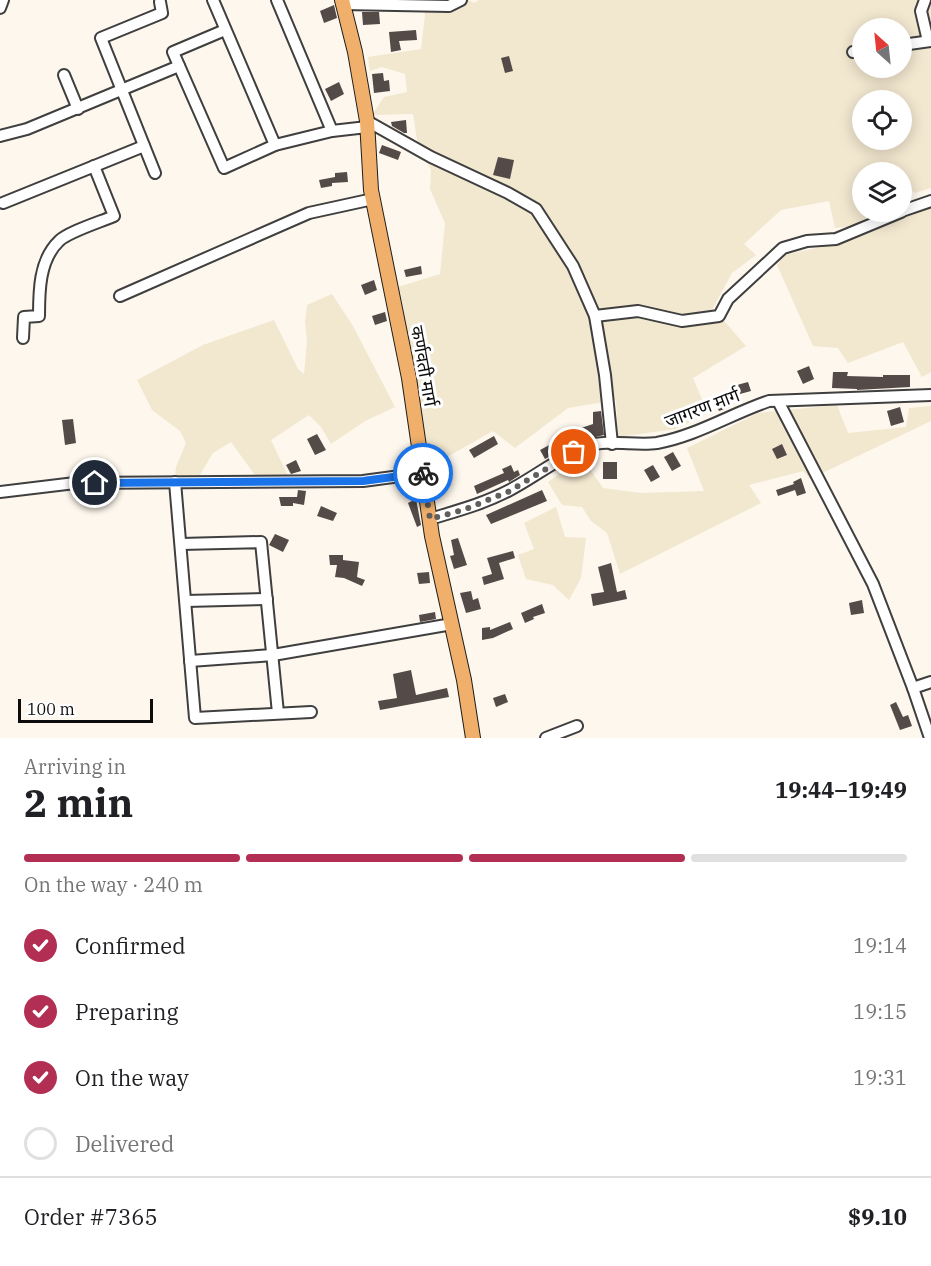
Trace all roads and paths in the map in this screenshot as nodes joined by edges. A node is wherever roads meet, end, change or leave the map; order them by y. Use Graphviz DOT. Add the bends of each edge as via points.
graph roads {
  1 [pos="3,0"];
  2 [pos="213,0"];
  3 [pos="277,0"];
  4 [pos="461,0"];
  5 [pos="925,0"];
  6 [pos="160,2"];
  7 [pos="343,2"];
  8 [pos="0,8"];
  9 [pos="225,30"];
  10 [pos="929,41"];
  11 [pos="912,44"];
  12 [pos="179,66"];
  13 [pos="64,75"];
  14 [pos="122,91"];
  15 [pos="78,109"];
  16 [pos="367,124"];
  17 [pos="332,131"];
  18 [pos="0,136"];
  19 [pos="275,145"];
  20 [pos="144,146"];
  21 [pos="94,166"];
  22 [pos="155,173"];
  23 [pos="373,199"];
  24 [pos="931,201"];
  25 [pos="3,203"];
  26 [pos="912,207"];
  27 [pos="875,222"];
  28 [pos="120,296"];
  29 [pos="595,316"];
  30 [pos="23,338"];
  31 [pos="931,395"];
  32 [pos="778,401"];
  33 [pos="612,444"];
  34 [pos="423,473"];
  35 [pos="175,482"];
  36 [pos="0,492"];
  37 [pos="430,519"];
  38 [pos="181,544"];
  39 [pos="267,599"];
  40 [pos="186,601"];
  41 [pos="452,624"];
  42 [pos="273,655"];
  43 [pos="190,661"];
  44 [pos="931,682"];
  45 [pos="913,688"];
  46 [pos="311,712"];
  47 [pos="278,713"];
  48 [pos="577,726"];
  49 [pos="472,738"];
  50 [pos="546,738"];
  51 [pos="930,738"];
  1 -- 8 [label="street"];
  2 -- 9 [label="street"];
  3 -- 17 [label="street"];
  4 -- 7 [label="street" via="449,6"];
  5 -- 10 [label="street" via="921,11"];
  6 -- 14 [label="street" via="162,13 101,38"];
  7 -- 16 [label="main road, कर्णवती मार्ग"];
  9 -- 12 [label="street" via="173,52"];
  9 -- 19 [label="street"];
  10 -- 11 [label="street"];
  12 -- 14 [label="street"];
  12 -- 19 [label="street" via="224,168"];
  13 -- 15 [label="street"];
  14 -- 15 [label="street"];
  14 -- 20 [label="street"];
  15 -- 18 [label="street"];
  16 -- 17 [label="street"];
  16 -- 23 [label="main road, कर्णवती मार्ग"];
  16 -- 29 [label="street" via="536,209 573,266"];
  17 -- 19 [label="street"];
  20 -- 21 [label="street"];
  20 -- 22 [label="street"];
  21 -- 25 [label="street"];
  21 -- 30 [label="street" via="114,216 58,242 39,285 39,316 24,317"];
  23 -- 28 [label="street" via="309,213"];
  23 -- 34 [label="main road, कर्णवती मार्ग" via="409,378"];
  24 -- 26 [label="street"];
  27 -- 29 [label="street" via="836,238 783,248 728,299 719,316 682,321 638,311"];
  29 -- 33 [label="street"];
  31 -- 32 [label="street, जागरण मार्ग"];
  32 -- 33 [label="street, जागरण मार्ग" via="656,443"];
  32 -- 45 [label="street" via="873,584"];
  33 -- 37 [label="street, जागरण मार्ग" via="592,445 574,452 508,492"];
  34 -- 35 [label="street" via="363,481"];
  34 -- 37 [label="main road, कर्णवती मार्ग"];
  35 -- 36 [label="street" via="75,483"];
  35 -- 38 [label="street"];
  37 -- 41 [label="main road, कर्णवती मार्ग"];
  38 -- 39 [label="street" via="261,542"];
  38 -- 40 [label="street"];
  39 -- 40 [label="street"];
  39 -- 42 [label="street"];
  40 -- 43 [label="street"];
  41 -- 42 [label="street"];
  41 -- 49 [label="main road, कर्णवती मार्ग"];
  42 -- 43 [label="street"];
  42 -- 47 [label="street"];
  43 -- 47 [label="street" via="195,718"];
  44 -- 45 [label="street"];
  45 -- 51 [label="street"];
  46 -- 47 [label="street"];
  48 -- 50 [label="street"];
}
